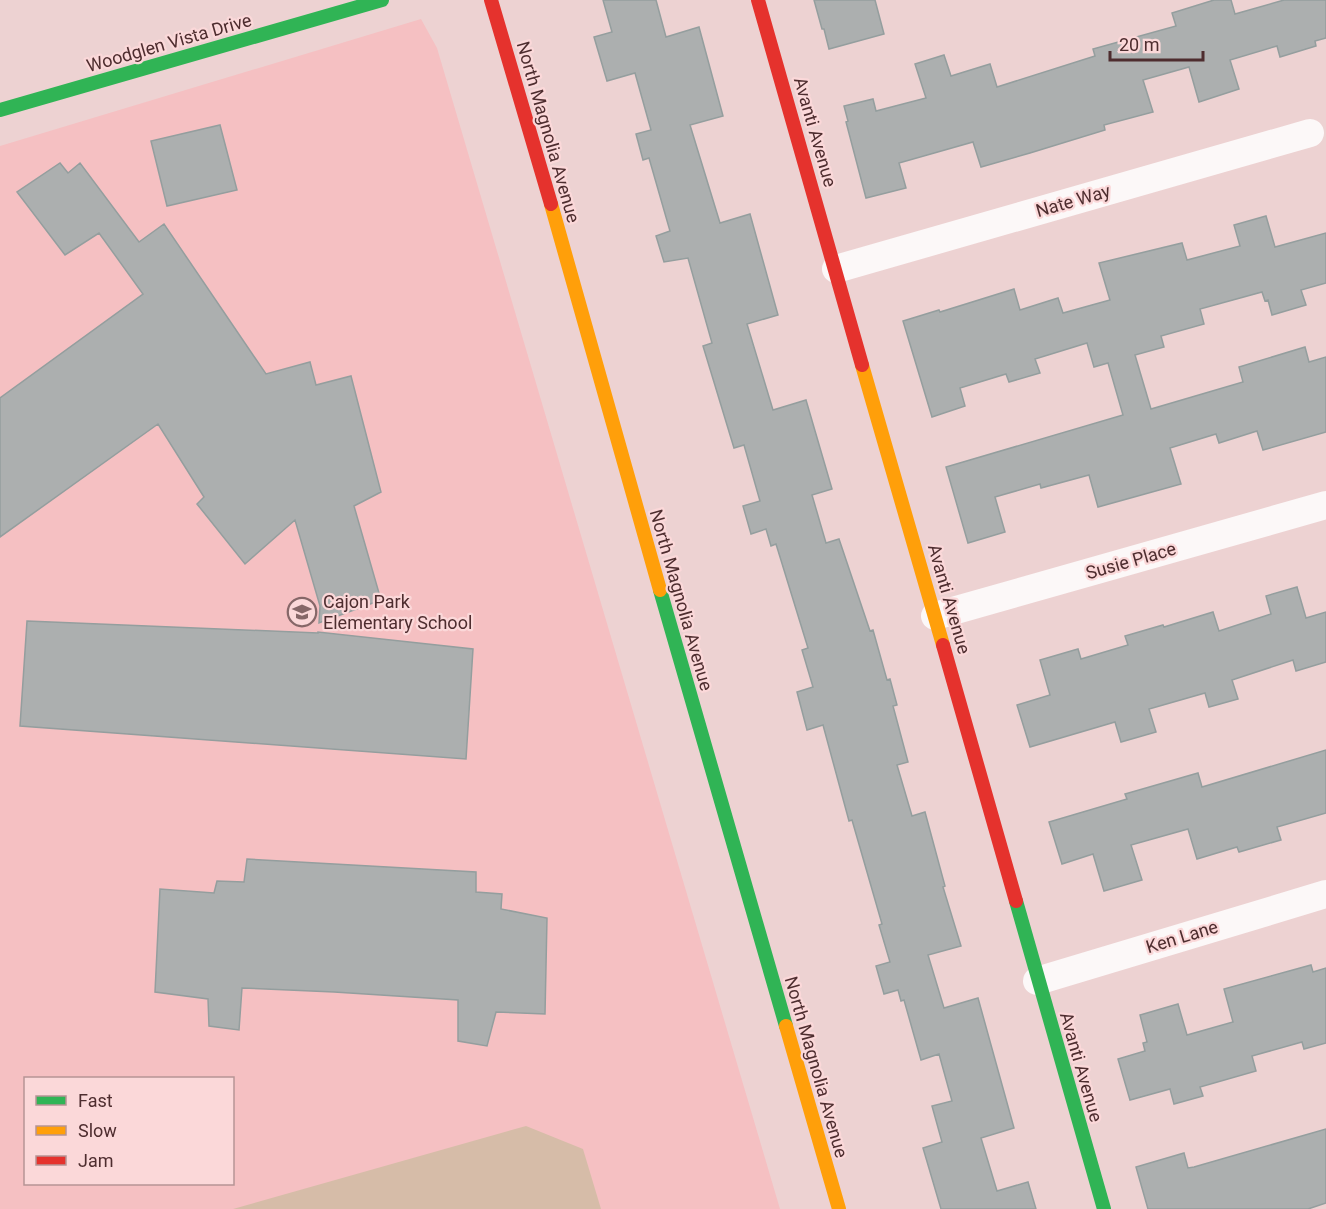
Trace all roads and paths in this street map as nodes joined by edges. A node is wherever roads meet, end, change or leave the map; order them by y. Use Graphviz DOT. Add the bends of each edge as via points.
graph roads {
  1 [pos="382,0"];
  2 [pos="491,0"];
  3 [pos="758,0"];
  4 [pos="0,110"];
  5 [pos="1310,133"];
  6 [pos="836,269"];
  7 [pos="1326,505"];
  8 [pos="935,616"];
  9 [pos="1326,894"];
  10 [pos="1037,981"];
  11 [pos="839,1209"];
  12 [pos="1104,1209"];
  1 -- 4 [label="main road, Woodglen Vista Drive"];
  2 -- 11 [label="main road, North Magnolia Avenue"];
  3 -- 6 [label="main road, Avanti Avenue"];
  5 -- 6 [label="street, Nate Way"];
  6 -- 8 [label="main road, Avanti Avenue"];
  7 -- 8 [label="street, Susie Place"];
  8 -- 10 [label="main road, Avanti Avenue"];
  9 -- 10 [label="street, Ken Lane"];
  10 -- 12 [label="main road, Avanti Avenue"];
}
